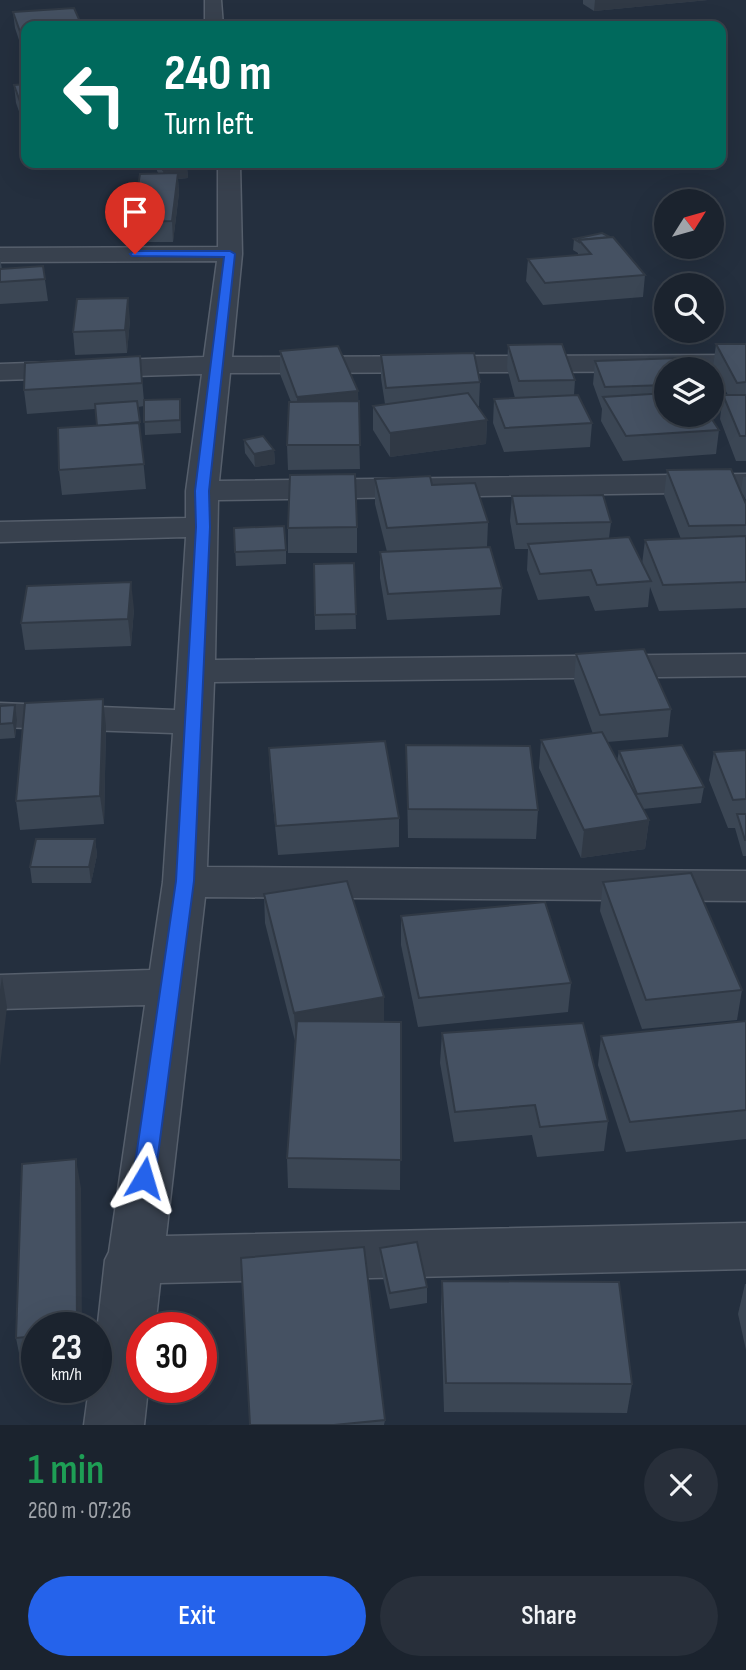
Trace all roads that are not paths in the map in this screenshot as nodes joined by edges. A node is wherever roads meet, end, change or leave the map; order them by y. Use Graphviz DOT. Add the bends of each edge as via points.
graph roads {
  1 [pos="213,0"];
  2 [pos="214,21"];
  3 [pos="229,168"];
  4 [pos="230,254"];
  5 [pos="0,255"];
  6 [pos="746,362"];
  7 [pos="217,365"];
  8 [pos="0,372"];
  9 [pos="746,482"];
  10 [pos="202,509"];
  11 [pos="0,532"];
  12 [pos="746,664"];
  13 [pos="197,671"];
  14 [pos="0,715"];
  15 [pos="192,722"];
  16 [pos="185,881"];
  17 [pos="746,886"];
  18 [pos="169,987"];
  19 [pos="0,992"];
  20 [pos="746,1246"];
  21 [pos="133,1260"];
  22 [pos="114,1425"];
  1 -- 2 [label="street"];
  3 -- 4 [label="street"];
  4 -- 5 [label="street"];
  4 -- 7 [label="street"];
  6 -- 7 [label="street"];
  7 -- 8 [label="street"];
  7 -- 10 [label="street"];
  9 -- 10 [label="street"];
  10 -- 11 [label="street"];
  10 -- 13 [label="street"];
  12 -- 13 [label="street"];
  13 -- 15 [label="street"];
  14 -- 15 [label="street"];
  15 -- 16 [label="street"];
  16 -- 17 [label="street"];
  16 -- 18 [label="street"];
  18 -- 19 [label="street"];
  18 -- 21 [label="street"];
  20 -- 21 [label="street"];
  21 -- 22 [label="street"];
}
